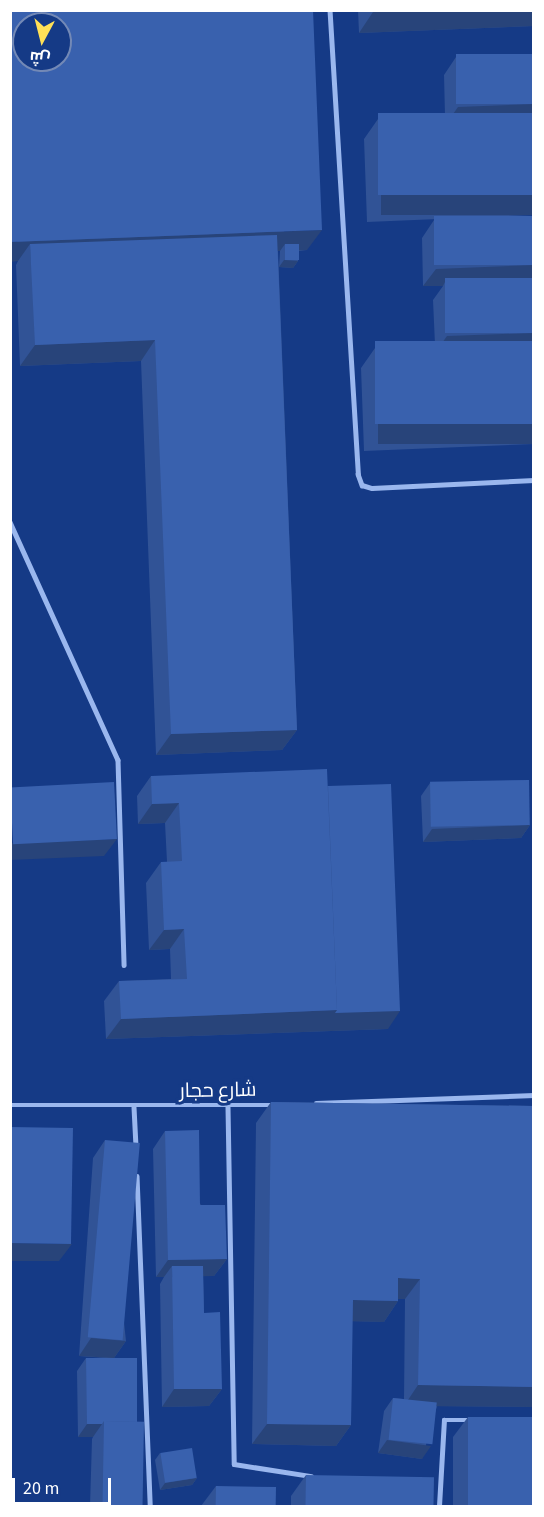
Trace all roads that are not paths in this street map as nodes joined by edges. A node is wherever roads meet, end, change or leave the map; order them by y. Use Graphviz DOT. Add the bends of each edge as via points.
graph roads {
  1 [pos="330,10"];
  2 [pos="534,480"];
  3 [pos="10,522"];
  4 [pos="124,965"];
  5 [pos="534,1095"];
  6 [pos="310,1103"];
  7 [pos="286,1104"];
  8 [pos="10,1105"];
  9 [pos="134,1107"];
  10 [pos="228,1107"];
  11 [pos="136,1154"];
  12 [pos="137,1166"];
  13 [pos="478,1420"];
  14 [pos="316,1476"];
  15 [pos="428,1483"];
  16 [pos="439,1484"];
  17 [pos="150,1506"];
  18 [pos="439,1506"];
  1 -- 2 [label="lane" via="357,463 362,485 372,488"];
  3 -- 4 [label="lane" via="118,760"];
  5 -- 6 [label="lane"];
  7 -- 10 [label="lane, شارع حجار"];
  8 -- 9 [label="lane, شارع حجار"];
  9 -- 10 [label="lane, شارع حجار"];
  9 -- 11 [label="lane"];
  10 -- 14 [label="lane" via="234,1464"];
  12 -- 17 [label="lane"];
  13 -- 16 [label="lane" via="444,1420"];
  15 -- 16 [label="lane"];
  16 -- 18 [label="lane"];
}
